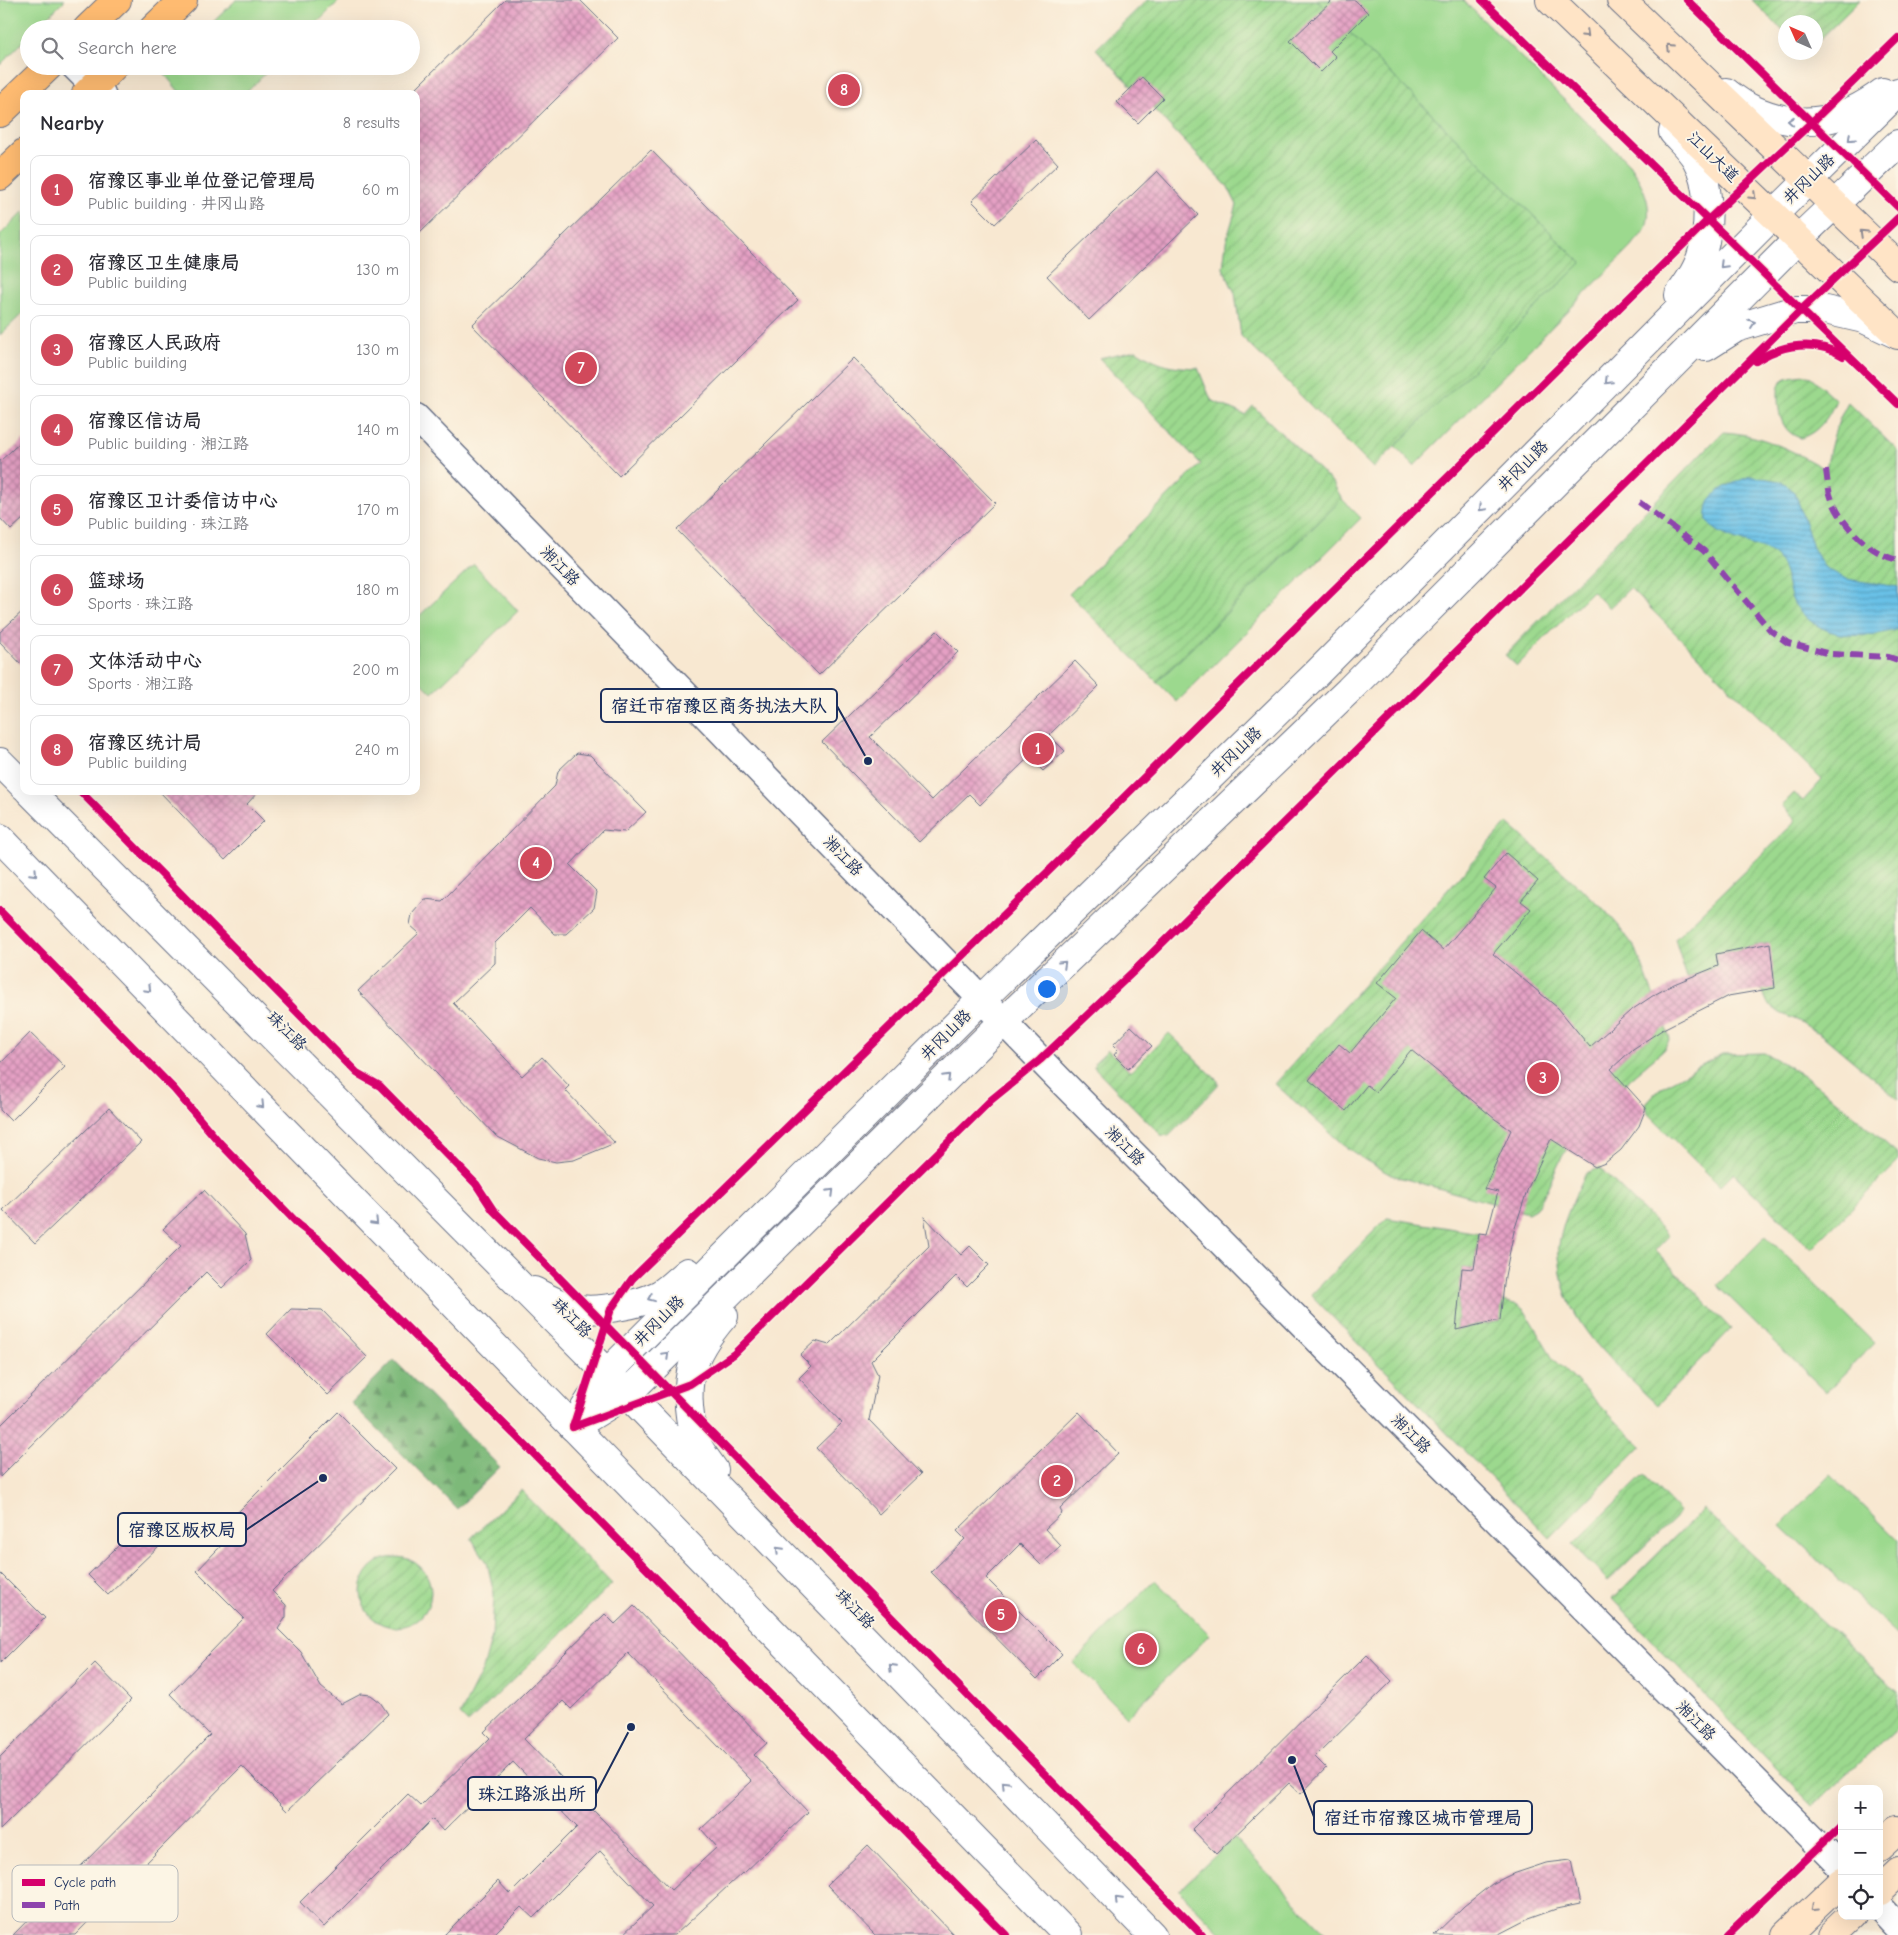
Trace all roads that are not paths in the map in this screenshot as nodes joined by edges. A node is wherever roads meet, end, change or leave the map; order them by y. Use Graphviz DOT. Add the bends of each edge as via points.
graph roads {
  1 [pos="117,0"];
  2 [pos="183,0"];
  3 [pos="1550,0"];
  4 [pos="1621,0"];
  5 [pos="96,20"];
  6 [pos="162,20"];
  7 [pos="1616,64"];
  8 [pos="1696,72"];
  9 [pos="40,75"];
  10 [pos="81,75"];
  11 [pos="107,75"];
  12 [pos="1898,80"];
  13 [pos="24,90"];
  14 [pos="93,90"];
  15 [pos="95,90"];
  16 [pos="1898,92"];
  17 [pos="20,94"];
  18 [pos="0,113"];
  19 [pos="1898,144"];
  20 [pos="20,157"];
  21 [pos="0,176"];
  22 [pos="1808,180"];
  23 [pos="1835,205"];
  24 [pos="1773,215"];
  25 [pos="1798,239"];
  26 [pos="1898,266"];
  27 [pos="1898,335"];
  28 [pos="1639,350"];
  29 [pos="1665,374"];
  30 [pos="420,421"];
  31 [pos="0,762"];
  32 [pos="20,782"];
  33 [pos="33,795"];
  34 [pos="0,838"];
  35 [pos="982,998"];
  36 [pos="1004,1021"];
  37 [pos="787,1194"];
  38 [pos="808,1215"];
  39 [pos="516,1281"];
  40 [pos="607,1373"];
  41 [pos="627,1394"];
  42 [pos="573,1427"];
  43 [pos="741,1511"];
  44 [pos="1898,1830"];
  45 [pos="1883,1843"];
  46 [pos="1838,1864"];
  47 [pos="1898,1872"];
  48 [pos="1838,1886"];
  49 [pos="1883,1886"];
  50 [pos="1883,1910"];
  51 [pos="1848,1920"];
  52 [pos="1898,1926"];
  53 [pos="1068,1935"];
  54 [pos="1152,1935"];
  55 [pos="1786,1935"];
  56 [pos="1832,1935"];
  1 -- 5 [label="main road"];
  2 -- 6 [label="main road"];
  3 -- 7 [label="main road, 江山大道, one-way"];
  8 -- 4 [label="main road, one-way"];
  7 -- 24 [label="main road, 江山大道, one-way"];
  7 -- 28 [label="street" via="1696,159 1706,189 1708,220 1703,251 1692,277"];
  12 -- 8 [label="street, one-way" via="1868,103 1841,116 1812,122 1782,121 1750,109"];
  8 -- 22 [label="main road"];
  9 -- 13 [label="main road"];
  10 -- 14 [label="street"];
  11 -- 15 [label="main road"];
  16 -- 22 [label="street, 井冈山路, one-way"];
  17 -- 18 [label="main road"];
  19 -- 23 [label="street, 井冈山路"];
  20 -- 21 [label="main road"];
  22 -- 23 [label="main road"];
  22 -- 24 [label="street, 井冈山路"];
  23 -- 25 [label="street, 井冈山路"];
  26 -- 23 [label="main road, one-way"];
  24 -- 25 [label="main road, 江山大道"];
  24 -- 28 [label="street, 井冈山路, one-way"];
  25 -- 27 [label="main road, 江山大道"];
  25 -- 29 [label="street, 井冈山路"];
  29 -- 27 [label="street, one-way" via="1736,328 1795,310 1825,310 1864,319"];
  28 -- 35 [label="street, 井冈山路, one-way" via="1316,674"];
  36 -- 29 [label="street, 井冈山路, one-way" via="1349,690"];
  30 -- 35 [label="street, 湘江路"];
  31 -- 32 [label="street"];
  33 -- 39 [label="street, 珠江路"];
  34 -- 42 [label="street, one-way"];
  35 -- 36 [label="street, 湘江路"];
  35 -- 37 [label="street, 井冈山路"];
  38 -- 36 [label="street, 井冈山路, one-way"];
  36 -- 46 [label="street, 湘江路"];
  37 -- 39 [label="street, one-way" via="660,1294 641,1302 611,1309 575,1309 556,1303"];
  37 -- 40 [label="street, 井冈山路"];
  41 -- 38 [label="street, 井冈山路, one-way"];
  38 -- 43 [label="street" via="717,1323 691,1371 689,1398 692,1428 698,1445"];
  39 -- 40 [label="street, 珠江路"];
  40 -- 41 [label="street, 珠江路"];
  40 -- 42 [label="street, 井冈山路"];
  41 -- 42 [label="street, 井冈山路"];
  41 -- 43 [label="street, 珠江路"];
  42 -- 53 [label="street"];
  54 -- 43 [label="street, 珠江路, one-way"];
  44 -- 45 [label="main road"];
  47 -- 49 [label="main road"];
  48 -- 55 [label="main road, one-way"];
  50 -- 52 [label="street"];
  51 -- 56 [label="main road"];
}
